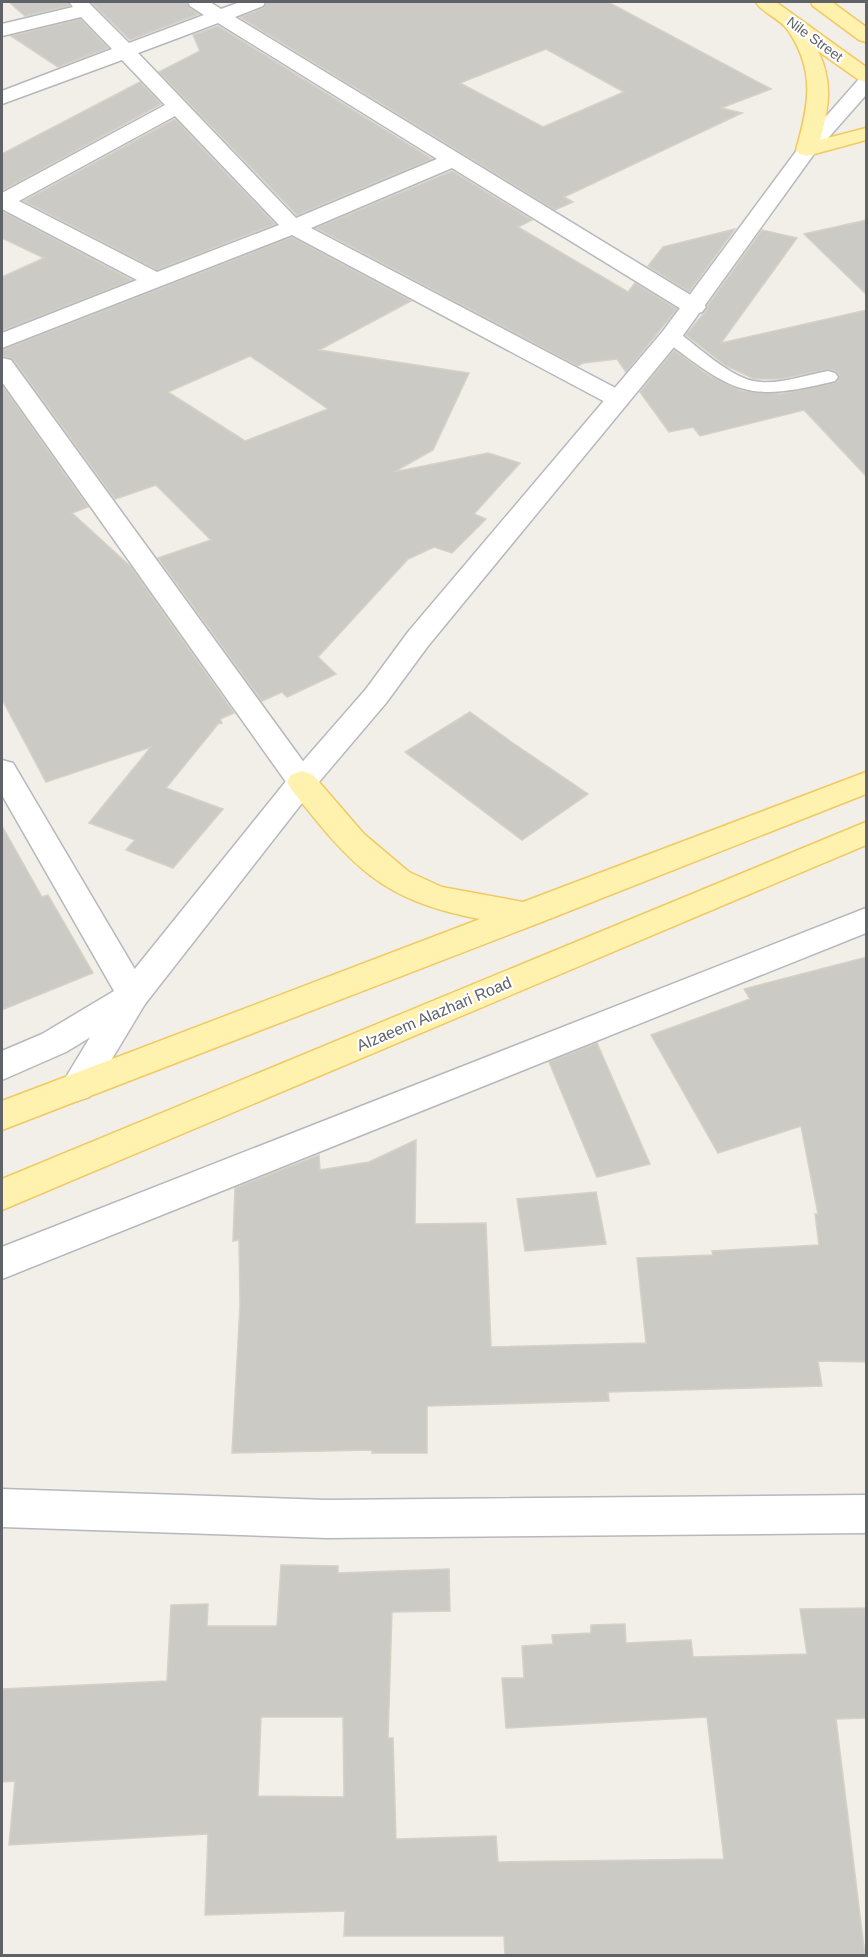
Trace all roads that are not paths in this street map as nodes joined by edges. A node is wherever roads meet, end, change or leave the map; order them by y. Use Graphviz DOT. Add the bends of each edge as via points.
graph roads {
  1 [pos="197,2"];
  2 [pos="256,2"];
  3 [pos="765,2"];
  4 [pos="820,2"];
  5 [pos="82,6"];
  6 [pos="219,15"];
  7 [pos="794,25"];
  8 [pos="2,30"];
  9 [pos="867,36"];
  10 [pos="124,52"];
  11 [pos="867,76"];
  12 [pos="867,83"];
  13 [pos="2,98"];
  14 [pos="178,106"];
  15 [pos="867,134"];
  16 [pos="807,150"];
  17 [pos="452,160"];
  18 [pos="2,202"];
  19 [pos="293,227"];
  20 [pos="157,281"];
  21 [pos="694,307"];
  22 [pos="671,336"];
  23 [pos="2,341"];
  24 [pos="2,365"];
  25 [pos="828,377"];
  26 [pos="618,399"];
  27 [pos="2,770"];
  28 [pos="302,782"];
  29 [pos="867,783"];
  30 [pos="867,833"];
  31 [pos="528,915"];
  32 [pos="867,920"];
  33 [pos="133,995"];
  34 [pos="2,1066"];
  35 [pos="77,1087"];
  36 [pos="2,1116"];
  37 [pos="4,1201"];
  38 [pos="2,1263"];
  39 [pos="2,1508"];
  40 [pos="867,1514"];
  1 -- 6 [label="street"];
  2 -- 6 [label="street"];
  3 -- 7 [label="main road, Nile Street"];
  4 -- 9 [label="main road, Nile Street"];
  5 -- 8 [label="street"];
  5 -- 10 [label="street"];
  6 -- 10 [label="street"];
  6 -- 17 [label="street"];
  7 -- 11 [label="main road, Nile Street"];
  7 -- 16 [label="main road" via="816,68 818,87 818,106"];
  10 -- 13 [label="street"];
  10 -- 14 [label="street"];
  12 -- 16 [label="street"];
  14 -- 18 [label="street"];
  14 -- 19 [label="street"];
  15 -- 16 [label="main road"];
  16 -- 21 [label="street"];
  17 -- 19 [label="street"];
  17 -- 21 [label="street"];
  18 -- 20 [label="street"];
  19 -- 20 [label="street"];
  19 -- 26 [label="street"];
  20 -- 23 [label="street"];
  21 -- 22 [label="street"];
  22 -- 25 [label="lane" via="739,383 752,387"];
  22 -- 26 [label="street"];
  24 -- 28 [label="street"];
  26 -- 28 [label="street"];
  27 -- 33 [label="street"];
  28 -- 31 [label="main road" via="368,858 407,884 454,901"];
  28 -- 33 [label="street"];
  29 -- 31 [label="main road"];
  30 -- 37 [label="main road, Alzaeem Alazhari Road"];
  31 -- 35 [label="main road"];
  32 -- 38 [label="street"];
  33 -- 34 [label="street" via="54,1043"];
  33 -- 35 [label="street"];
  35 -- 36 [label="main road"];
  39 -- 40 [label="street" via="327,1519"];
}
